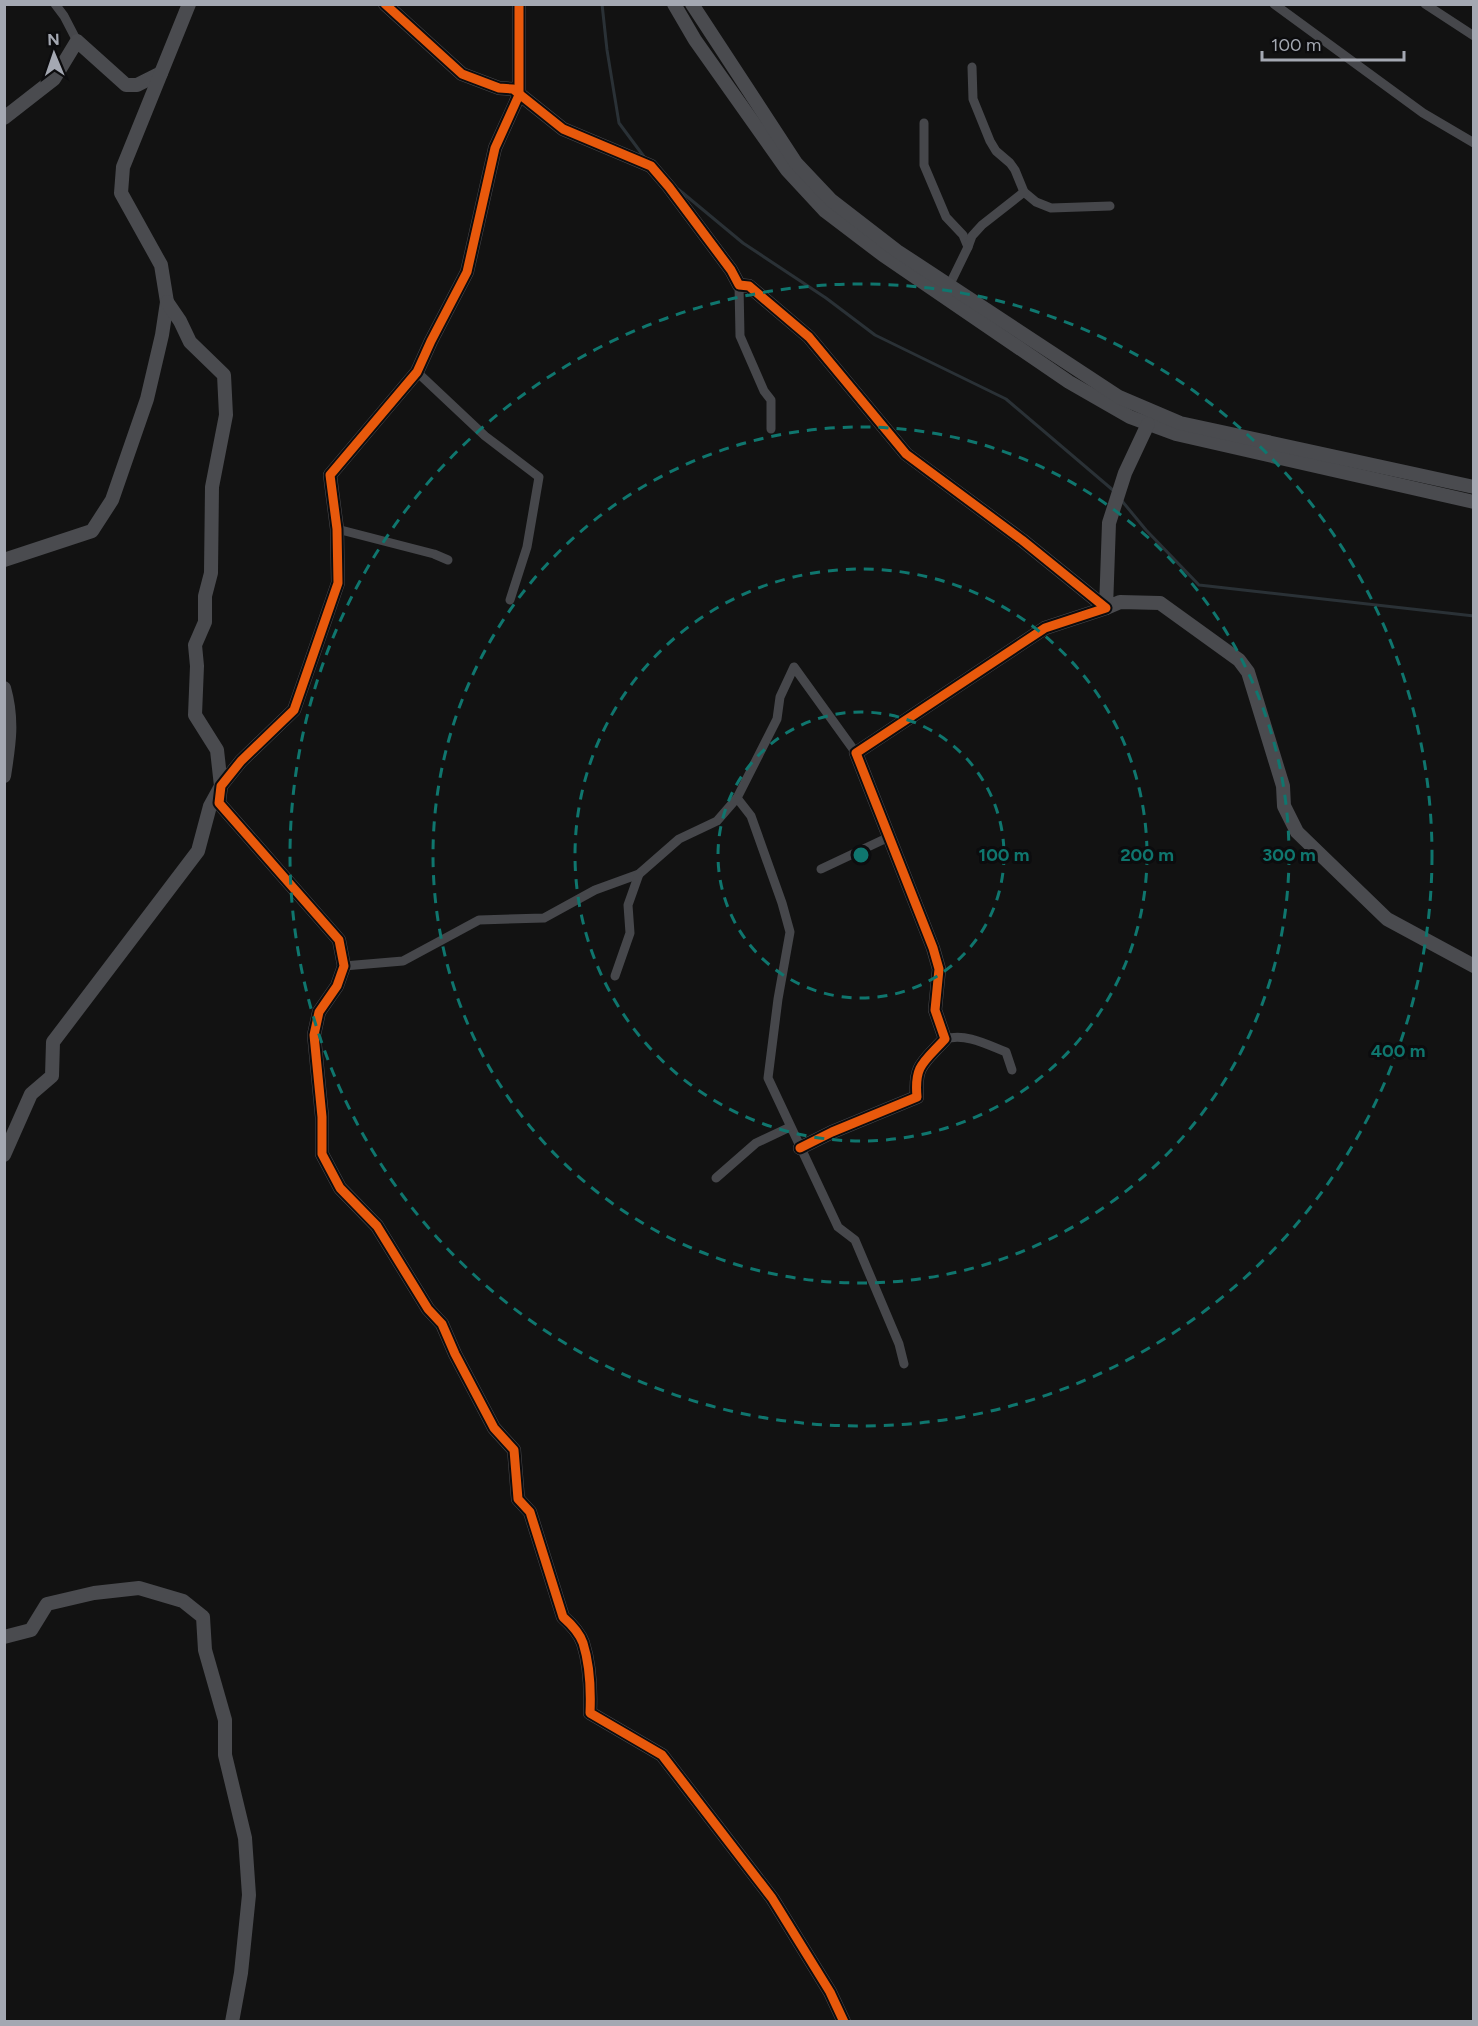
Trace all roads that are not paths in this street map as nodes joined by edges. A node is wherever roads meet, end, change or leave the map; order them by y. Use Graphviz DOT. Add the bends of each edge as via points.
graph roads {
  1 [pos="55,4"];
  2 [pos="189,4"];
  3 [pos="385,4"];
  4 [pos="519,4"];
  5 [pos="674,4"];
  6 [pos="692,4"];
  7 [pos="1274,4"];
  8 [pos="1425,4"];
  9 [pos="1473,36"];
  10 [pos="77,41"];
  11 [pos="972,67"];
  12 [pos="161,73"];
  13 [pos="519,95"];
  14 [pos="4,118"];
  15 [pos="924,123"];
  16 [pos="1473,143"];
  17 [pos="1024,192"];
  18 [pos="1110,206"];
  19 [pos="969,247"];
  20 [pos="739,285"];
  21 [pos="949,286"];
  22 [pos="167,302"];
  23 [pos="417,372"];
  24 [pos="1148,424"];
  25 [pos="771,429"];
  26 [pos="1473,487"];
  27 [pos="1473,502"];
  28 [pos="337,529"];
  29 [pos="4,560"];
  30 [pos="448,560"];
  31 [pos="510,600"];
  32 [pos="1106,608"];
  33 [pos="4,688"];
  34 [pos="856,753"];
  35 [pos="4,776"];
  36 [pos="221,786"];
  37 [pos="737,798"];
  38 [pos="889,837"];
  39 [pos="821,869"];
  40 [pos="639,874"];
  41 [pos="344,966"];
  42 [pos="1473,966"];
  43 [pos="615,976"];
  44 [pos="945,1039"];
  45 [pos="1012,1070"];
  46 [pos="790,1127"];
  47 [pos="800,1148"];
  48 [pos="4,1155"];
  49 [pos="716,1178"];
  50 [pos="904,1364"];
  51 [pos="4,1637"];
  52 [pos="232,2022"];
  53 [pos="844,2022"];
  1 -- 10 [label="street"];
  2 -- 12 [label="street"];
  3 -- 13 [label="street" via="462,74 513,89"];
  4 -- 13 [label="street"];
  5 -- 24 [label="street" via="787,170 825,211 1069,382"];
  6 -- 21 [label="street" via="796,163 831,200"];
  7 -- 16 [label="street" via="1423,113"];
  8 -- 9 [label="street"];
  10 -- 12 [label="street" via="126,85 136,85"];
  10 -- 14 [label="street" via="54,79"];
  11 -- 17 [label="street" via="973,99 990,141 1015,170"];
  12 -- 22 [label="street" via="123,167 120,193 161,265"];
  13 -- 20 [label="street" via="563,129 651,166"];
  13 -- 23 [label="street" via="495,148 467,272"];
  15 -- 19 [label="street" via="924,165 946,217"];
  17 -- 18 [label="street" via="1051,208"];
  17 -- 19 [label="street" via="982,225 972,236"];
  19 -- 21 [label="street"];
  20 -- 25 [label="street" via="740,336 771,400"];
  20 -- 32 [label="street" via="748,286 809,337 906,454"];
  21 -- 26 [label="street" via="1119,397 1180,423"];
  22 -- 29 [label="street" via="147,399 112,500 92,531"];
  22 -- 36 [label="street" via="190,342 224,375 226,415 212,487 211,573 205,596 205,622 195,645 195,715 218,750"];
  23 -- 28 [label="street" via="330,475"];
  23 -- 31 [label="street" via="485,436 539,477 526,547"];
  24 -- 27 [label="street" via="1176,434"];
  24 -- 32 [label="street" via="1125,473 1109,523"];
  28 -- 30 [label="street"];
  28 -- 36 [label="street" via="338,583 294,710"];
  32 -- 34 [label="street" via="1045,628"];
  32 -- 42 [label="street" via="1120,602 1160,603 1239,660 1248,672 1283,786 1284,806 1297,832 1387,919"];
  33 -- 35 [label="street" via="11,710"];
  34 -- 37 [label="street" via="794,667 780,697 777,719"];
  34 -- 38 [label="street"];
  36 -- 41 [label="street" via="219,803 339,940"];
  36 -- 48 [label="street" via="210,806 198,851 53,1042 52,1076 31,1094"];
  37 -- 40 [label="street" via="717,821 679,839"];
  37 -- 46 [label="street" via="751,816 790,932 768,1078"];
  38 -- 39 [label="street"];
  38 -- 44 [label="street" via="939,969 935,1010"];
  40 -- 41 [label="street" via="594,890 544,918 479,920 403,961"];
  40 -- 43 [label="street" via="628,905 630,933"];
  41 -- 53 [label="street" via="337,987 319,1012 314,1035 322,1154 340,1188 377,1226 428,1309 442,1324 494,1428 514,1450 518,1499 530,1512 563,1617 583,1642 590,1681 590,1713 662,1755 772,1898"];
  44 -- 45 [label="street" via="957,1036 1006,1052"];
  44 -- 47 [label="street" via="918,1068 917,1097"];
  46 -- 47 [label="street"];
  46 -- 49 [label="street" via="756,1143"];
  47 -- 50 [label="street" via="838,1227 855,1240"];
  51 -- 52 [label="street" via="31,1630 47,1604 140,1588 183,1601 203,1617 205,1650 225,1720 225,1755 245,1838 249,1895"];
}
